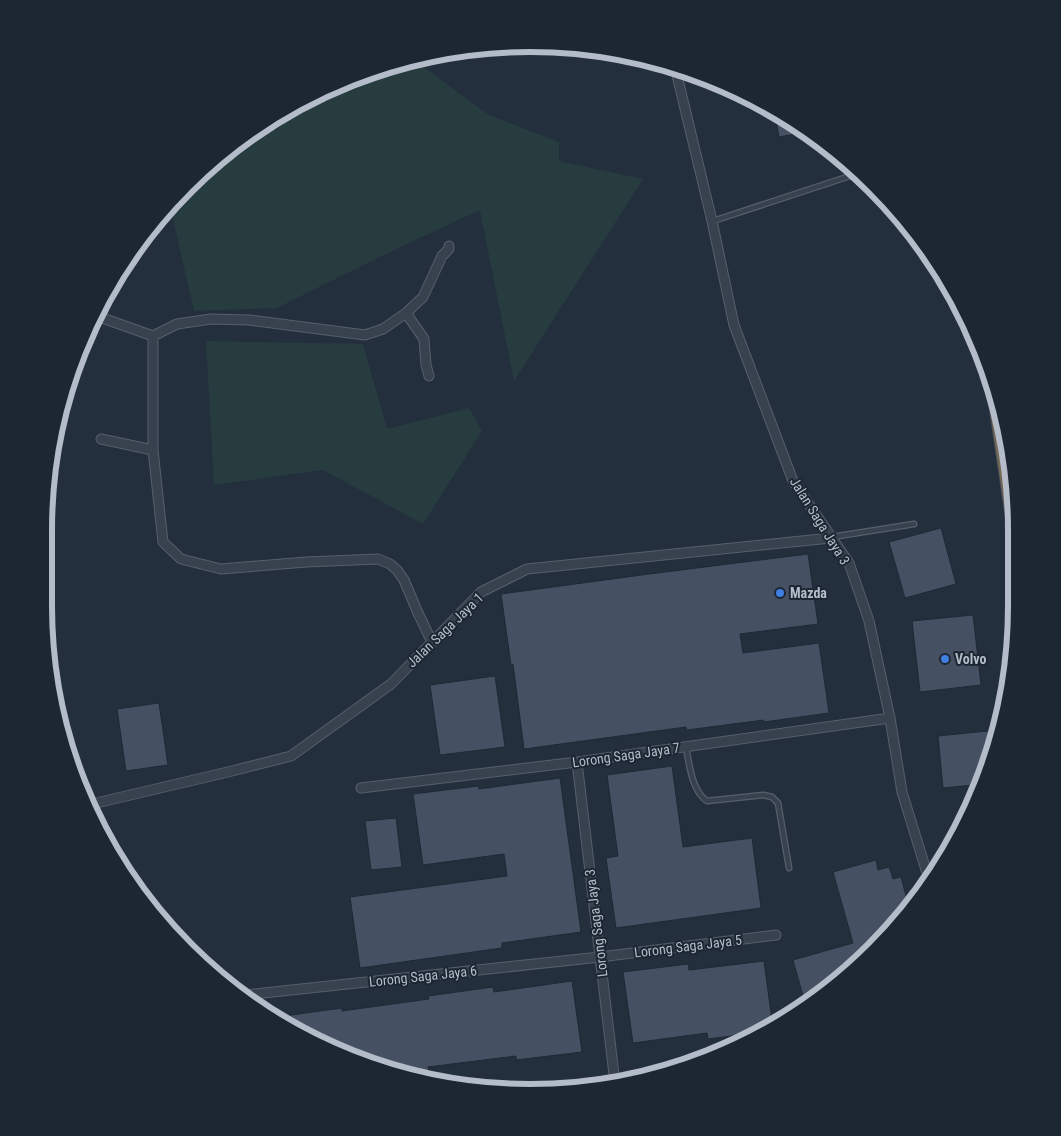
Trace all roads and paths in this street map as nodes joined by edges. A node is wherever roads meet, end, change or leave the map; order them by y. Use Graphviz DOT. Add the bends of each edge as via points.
graph roads {
  1 [pos="677,76"];
  2 [pos="847,177"];
  3 [pos="712,221"];
  4 [pos="449,246"];
  5 [pos="406,313"];
  6 [pos="103,318"];
  7 [pos="153,336"];
  8 [pos="429,376"];
  9 [pos="101,439"];
  10 [pos="153,450"];
  11 [pos="914,524"];
  12 [pos="831,538"];
  13 [pos="432,642"];
  14 [pos="890,718"];
  15 [pos="686,747"];
  16 [pos="577,762"];
  17 [pos="361,788"];
  18 [pos="95,802"];
  19 [pos="789,868"];
  20 [pos="927,873"];
  21 [pos="776,935"];
  22 [pos="600,957"];
  23 [pos="253,994"];
  24 [pos="614,1076"];
  1 -- 3 [label="street, Jalan Saga Jaya 3"];
  2 -- 3 [label="lane"];
  3 -- 12 [label="street, Jalan Saga Jaya 3" via="734,325 793,481"];
  4 -- 5 [label="street" via="423,297"];
  5 -- 7 [label="street" via="384,329 365,335 211,318 178,324"];
  5 -- 8 [label="street" via="424,339"];
  6 -- 7 [label="street"];
  7 -- 10 [label="street"];
  9 -- 10 [label="street"];
  10 -- 13 [label="street" via="163,542 182,559 221,568 378,560 390,564 404,580"];
  11 -- 12 [label="lane"];
  12 -- 13 [label="street, Jalan Saga Jaya 1" via="527,570 481,592"];
  12 -- 14 [label="street, Jalan Saga Jaya 3" via="849,563 870,621"];
  13 -- 18 [label="street, Jalan Saga Jaya 1" via="391,684 291,756"];
  14 -- 15 [label="street, Lorong Saga Jaya 7"];
  14 -- 20 [label="street, Jalan Saga Jaya 3" via="902,792"];
  15 -- 16 [label="street, Lorong Saga Jaya 7"];
  15 -- 19 [label="lane" via="689,765 702,798 707,801 763,795 778,803"];
  16 -- 17 [label="street, Lorong Saga Jaya 7"];
  16 -- 22 [label="street, Lorong Saga Jaya 3"];
  21 -- 22 [label="street, Lorong Saga Jaya 5"];
  22 -- 23 [label="street, Lorong Saga Jaya 6"];
  22 -- 24 [label="street, Lorong Saga Jaya 3"];
}
